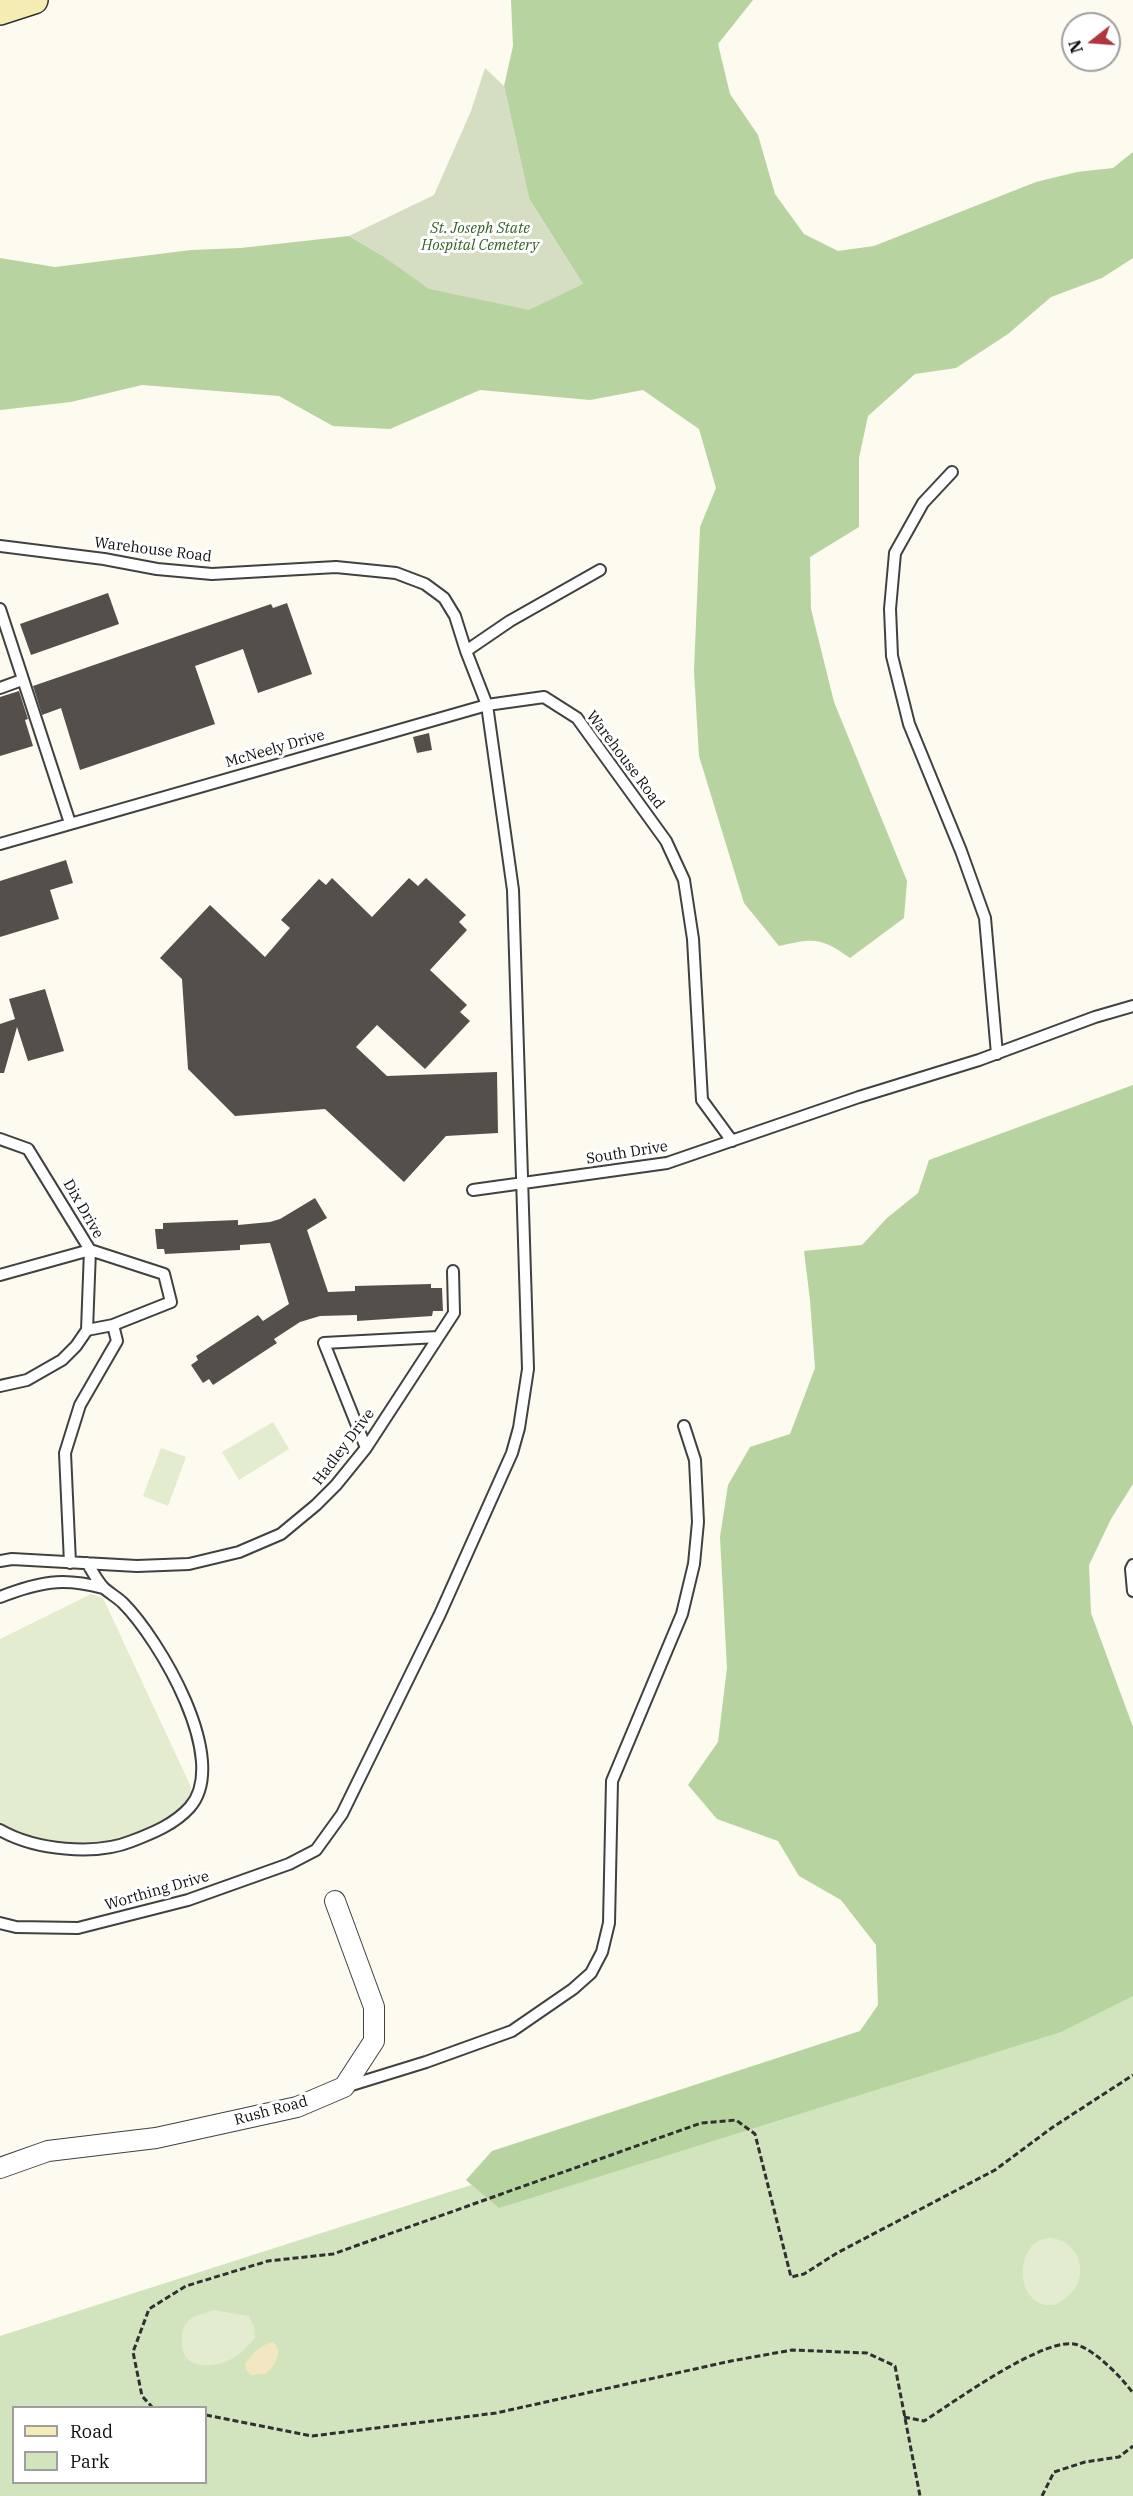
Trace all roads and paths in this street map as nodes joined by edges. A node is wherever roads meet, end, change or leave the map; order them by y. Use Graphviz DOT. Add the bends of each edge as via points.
graph roads {
  1 [pos="34,0"];
  2 [pos="0,11"];
  3 [pos="952,472"];
  4 [pos="0,546"];
  5 [pos="600,570"];
  6 [pos="0,609"];
  7 [pos="466,651"];
  8 [pos="22,680"];
  9 [pos="0,688"];
  10 [pos="487,705"];
  11 [pos="70,823"];
  12 [pos="0,844"];
  13 [pos="1133,1006"];
  14 [pos="997,1054"];
  15 [pos="0,1140"];
  16 [pos="732,1141"];
  17 [pos="524,1182"];
  18 [pos="473,1190"];
  19 [pos="90,1250"];
  20 [pos="453,1271"];
  21 [pos="0,1275"];
  22 [pos="113,1325"];
  23 [pos="87,1330"];
  24 [pos="438,1338"];
  25 [pos="0,1386"];
  26 [pos="684,1426"];
  27 [pos="366,1448"];
  28 [pos="0,1561"];
  29 [pos="70,1563"];
  30 [pos="87,1563"];
  31 [pos="1133,1564"];
  32 [pos="103,1588"];
  33 [pos="1133,1591"];
  34 [pos="0,1597"];
  35 [pos="0,1830"];
  36 [pos="335,1902"];
  37 [pos="0,1923"];
  38 [pos="1133,2075"];
  39 [pos="345,2087"];
  40 [pos="0,2168"];
  41 [pos="1133,2393"];
  42 [pos="151,2406"];
  43 [pos="207,2415"];
  44 [pos="904,2417"];
  45 [pos="1133,2446"];
  46 [pos="920,2496"];
  47 [pos="1042,2496"];
  1 -- 2 [label="main road"];
  3 -- 14 [label="lane" via="923,503 895,553 890,609 892,656 909,724 985,918"];
  4 -- 7 [label="lane, Warehouse Road" via="212,574 336,567 396,573 425,584 444,598 455,616"];
  5 -- 7 [label="lane"];
  6 -- 8 [label="lane"];
  7 -- 10 [label="lane, Warehouse Road"];
  8 -- 9 [label="lane"];
  8 -- 11 [label="lane"];
  10 -- 11 [label="lane, McNeely Drive"];
  10 -- 16 [label="lane, Warehouse Road" via="544,697 577,718 666,841 684,880 693,939 702,1100"];
  10 -- 17 [label="lane" via="513,890"];
  11 -- 12 [label="lane, McNeely Drive"];
  13 -- 14 [label="lane, South Drive"];
  14 -- 16 [label="lane, South Drive"];
  15 -- 19 [label="lane, Dix Drive" via="28,1149"];
  16 -- 17 [label="lane, South Drive" via="667,1163"];
  17 -- 18 [label="lane, South Drive"];
  17 -- 37 [label="lane, Worthing Drive" via="528,1369 519,1428 430,1635 342,1814 316,1850 289,1864 188,1900 78,1928"];
  19 -- 21 [label="lane"];
  19 -- 22 [label="lane" via="164,1274 171,1302"];
  19 -- 23 [label="lane, Dix Drive"];
  20 -- 24 [label="lane, Hadley Drive" via="454,1313"];
  22 -- 23 [label="lane"];
  22 -- 29 [label="lane" via="117,1341 80,1405 65,1453"];
  23 -- 25 [label="lane" via="62,1360 27,1380"];
  24 -- 27 [label="lane, Hadley Drive"];
  24 -- 27 [label="lane" via="324,1343"];
  26 -- 39 [label="lane" via="695,1460 698,1522 694,1564 682,1614 612,1781 609,1923 602,1952 591,1972 573,1989 512,2031"];
  27 -- 30 [label="lane, Hadley Drive" via="336,1485 281,1534 239,1552 189,1564"];
  28 -- 29 [label="lane, Hadley Drive"];
  29 -- 30 [label="lane, Hadley Drive"];
  30 -- 32 [label="lane"];
  31 -- 33 [label="lane"];
  32 -- 34 [label="lane" via="76,1581 53,1581"];
  32 -- 35 [label="lane" via="123,1603 158,1650 187,1705 202,1752 203,1780 192,1805 171,1823 129,1842 78,1851 36,1844"];
  36 -- 39 [label="street" via="374,2007 374,2042"];
  38 -- 42 [label="path" via="995,2170 804,2274 791,2277 755,2134 736,2120 701,2123 333,2254 268,2261 186,2286 149,2308 133,2352 142,2397"];
  39 -- 40 [label="street, Rush Road" via="297,2107 156,2138 48,2151"];
  41 -- 44 [label="path" via="1107,2364 1077,2344 1059,2343 1021,2359 924,2421"];
  43 -- 44 [label="path" via="312,2436 376,2429 496,2413 792,2350 867,2353 895,2366"];
  44 -- 46 [label="path"];
  45 -- 47 [label="path" via="1119,2457 1054,2472"];
}
